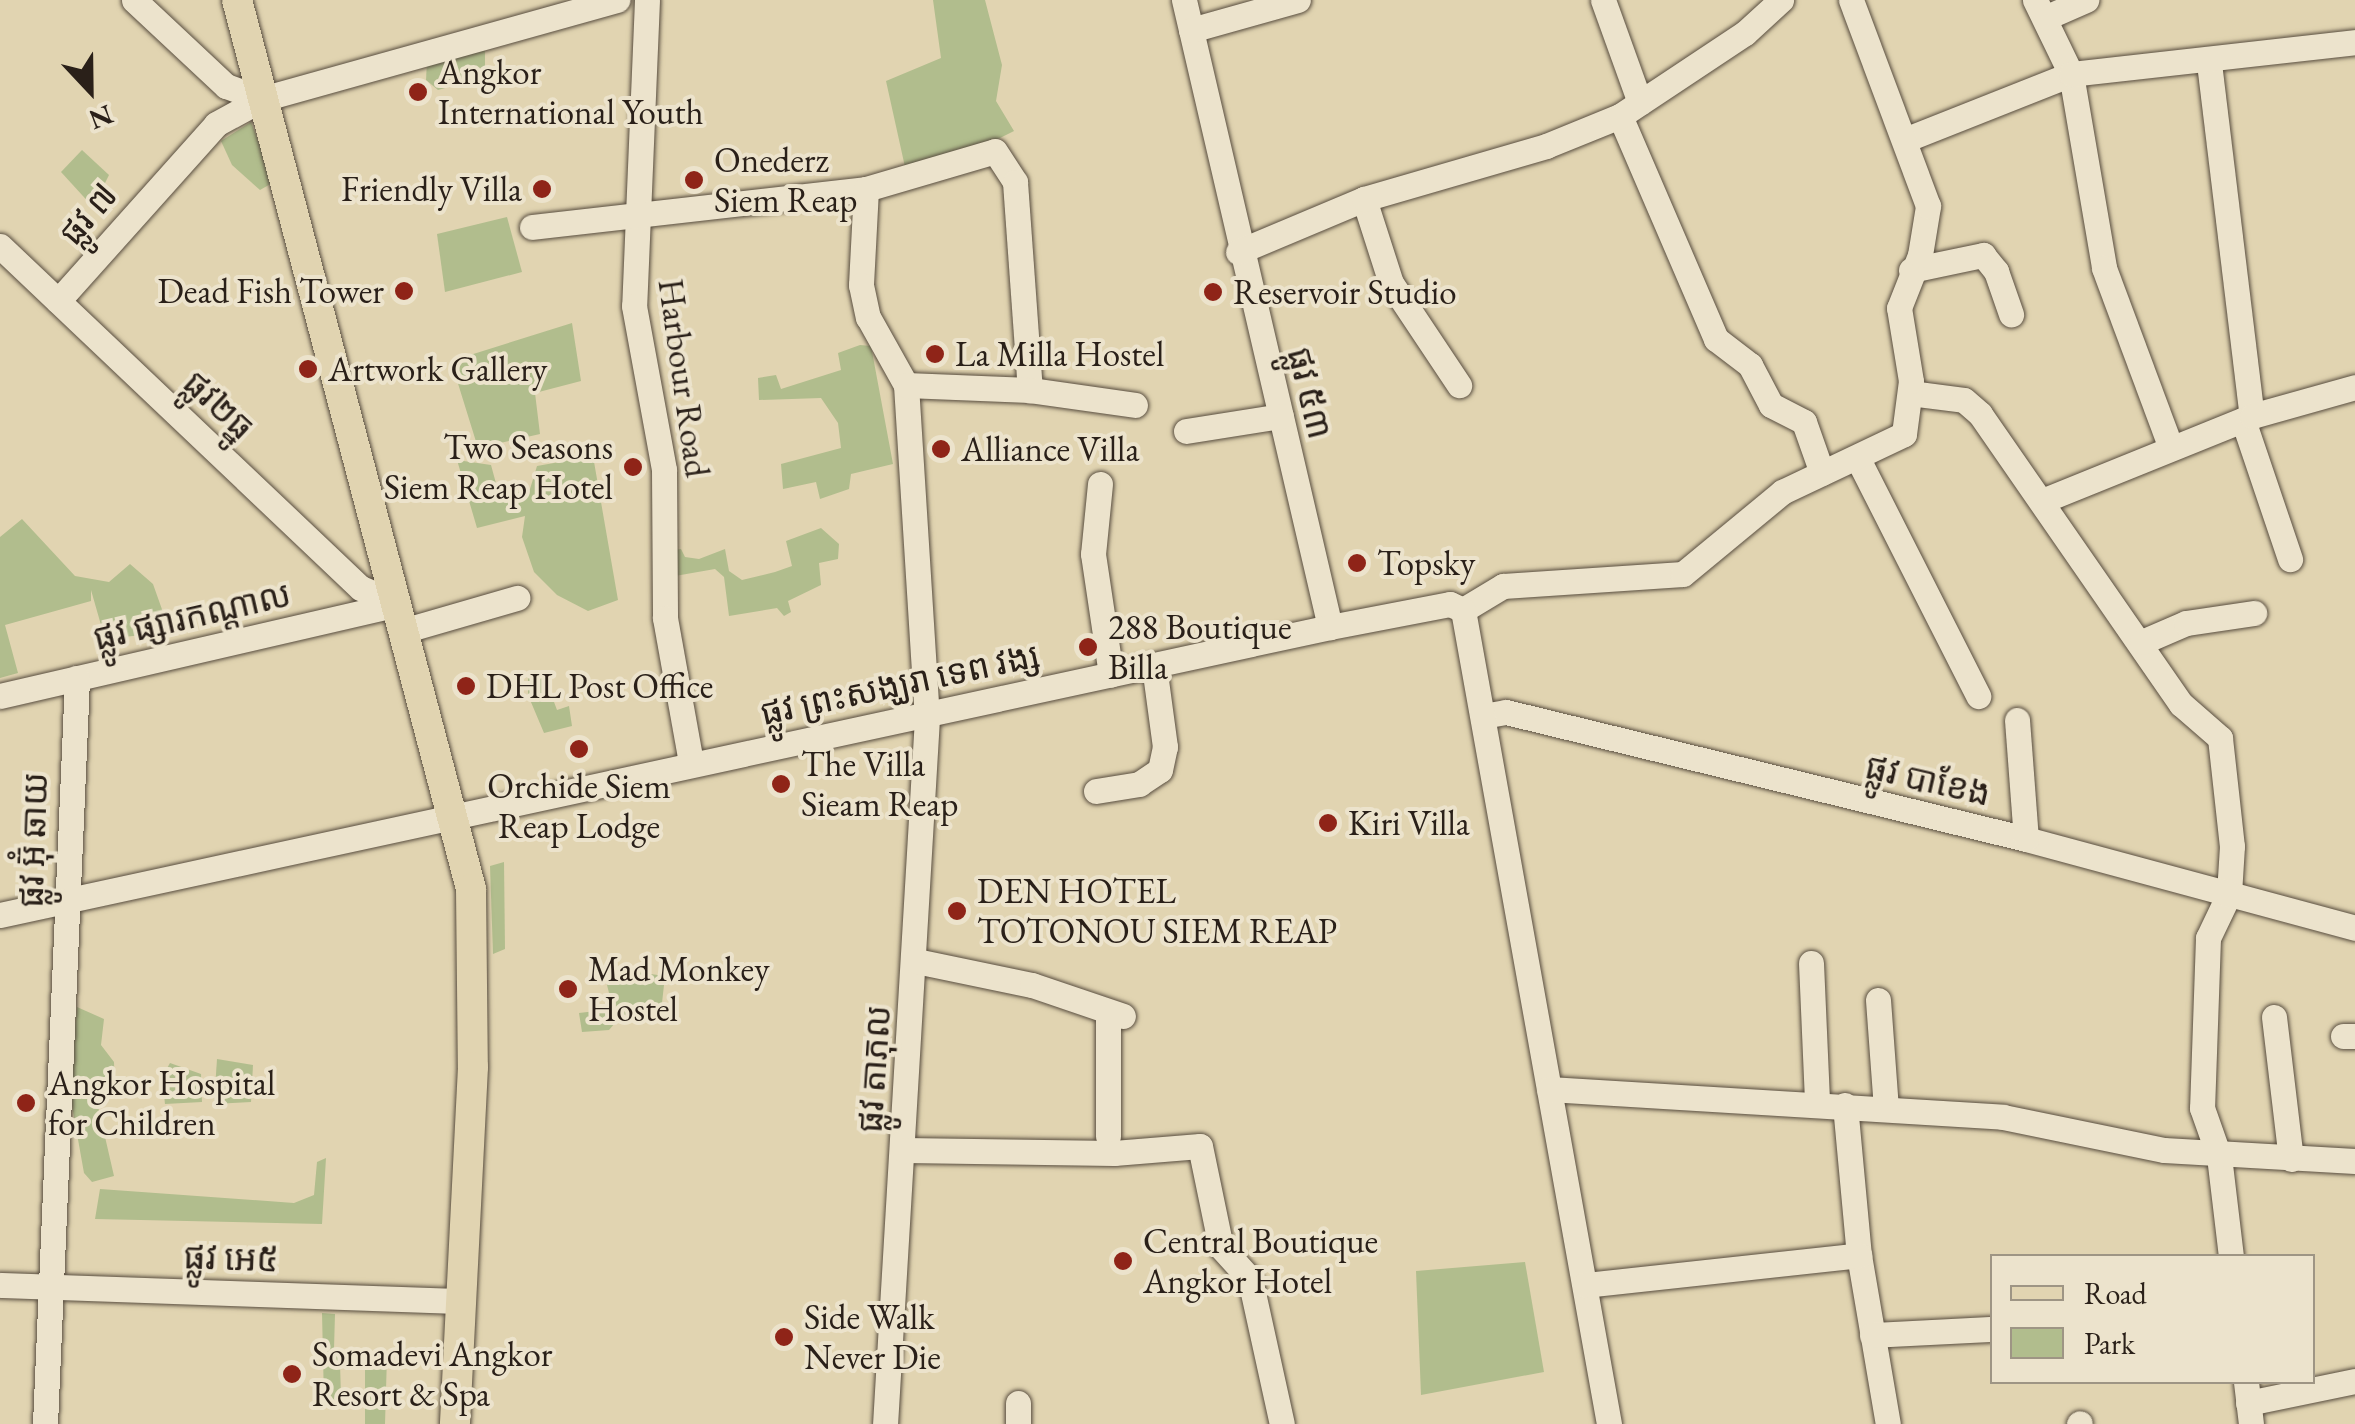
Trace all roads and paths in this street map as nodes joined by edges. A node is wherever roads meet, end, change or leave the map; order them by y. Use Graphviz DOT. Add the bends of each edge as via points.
graph roads {
  1 [pos="134,0"];
  2 [pos="237,0"];
  3 [pos="617,0"];
  4 [pos="647,0"];
  5 [pos="1184,0"];
  6 [pos="1298,0"];
  7 [pos="1604,0"];
  8 [pos="1780,0"];
  9 [pos="1851,0"];
  10 [pos="2086,0"];
  11 [pos="2041,8"];
  12 [pos="1192,30"];
  13 [pos="2355,42"];
  14 [pos="2209,63"];
  15 [pos="2071,74"];
  16 [pos="262,99"];
  17 [pos="1630,110"];
  18 [pos="1907,139"];
  19 [pos="866,190"];
  20 [pos="1364,198"];
  21 [pos="636,214"];
  22 [pos="532,227"];
  23 [pos="0,246"];
  24 [pos="1238,252"];
  25 [pos="1911,270"];
  26 [pos="58,301"];
  27 [pos="2011,314"];
  28 [pos="906,385"];
  29 [pos="1459,386"];
  30 [pos="2355,388"];
  31 [pos="1030,390"];
  32 [pos="1910,394"];
  33 [pos="1135,405"];
  34 [pos="1281,416"];
  35 [pos="2248,418"];
  36 [pos="1186,431"];
  37 [pos="2170,448"];
  38 [pos="1858,459"];
  39 [pos="1822,472"];
  40 [pos="1100,484"];
  41 [pos="2042,501"];
  42 [pos="2290,559"];
  43 [pos="361,588"];
  44 [pos="516,598"];
  45 [pos="1463,610"];
  46 [pos="2254,613"];
  47 [pos="348,617"];
  48 [pos="402,617"];
  49 [pos="1330,626"];
  50 [pos="2142,642"];
  51 [pos="1154,666"];
  52 [pos="1111,675"];
  53 [pos="77,678"];
  54 [pos="0,696"];
  55 [pos="1978,696"];
  56 [pos="1483,716"];
  57 [pos="927,718"];
  58 [pos="2016,720"];
  59 [pos="691,764"];
  60 [pos="1096,790"];
  61 [pos="458,818"];
  62 [pos="2026,838"];
  63 [pos="2229,894"];
  64 [pos="66,903"];
  65 [pos="0,915"];
  66 [pos="2355,928"];
  67 [pos="916,961"];
  68 [pos="1811,962"];
  69 [pos="1878,1000"];
  70 [pos="2274,1017"];
  71 [pos="1549,1089"];
  72 [pos="1817,1103"];
  73 [pos="1846,1105"];
  74 [pos="1886,1109"];
  75 [pos="1108,1136"];
  76 [pos="904,1150"];
  77 [pos="2219,1156"];
  78 [pos="2291,1158"];
  79 [pos="2355,1161"];
  80 [pos="2231,1254"];
  81 [pos="1860,1255"];
  82 [pos="0,1285"];
  83 [pos="1585,1285"];
  84 [pos="52,1286"];
  85 [pos="460,1301"];
  86 [pos="1990,1329"];
  87 [pos="1872,1335"];
  88 [pos="2355,1382"];
  89 [pos="2248,1403"];
  90 [pos="45,1424"];
  91 [pos="455,1424"];
  92 [pos="884,1424"];
  93 [pos="1282,1424"];
  94 [pos="1609,1424"];
  95 [pos="1888,1424"];
  1 -- 16 [label="street" via="226,86"];
  2 -- 16 [label="main road"];
  3 -- 16 [label="street, ផ្លូវ ៧"];
  4 -- 21 [label="street, Harbour Road"];
  5 -- 12 [label="street, ផ្លូវ ៥៣"];
  6 -- 12 [label="street"];
  7 -- 17 [label="street"];
  8 -- 17 [label="street" via="1745,33"];
  9 -- 18 [label="street" via="1895,125"];
  10 -- 11 [label="street"];
  11 -- 15 [label="street"];
  12 -- 24 [label="street, ផ្លូវ ៥៣"];
  13 -- 14 [label="street"];
  14 -- 15 [label="street"];
  14 -- 35 [label="street"];
  15 -- 18 [label="street"];
  15 -- 37 [label="street" via="2104,268"];
  16 -- 26 [label="street, ផ្លូវ ៧" via="216,124"];
  16 -- 48 [label="main road"];
  17 -- 20 [label="street" via="1546,146"];
  17 -- 39 [label="street" via="1716,339 1750,365 1771,405 1804,422"];
  18 -- 25 [label="street" via="1928,206"];
  19 -- 21 [label="street"];
  19 -- 28 [label="street" via="861,285 868,317"];
  19 -- 31 [label="street" via="981,152 1001,156 1015,182"];
  20 -- 24 [label="street"];
  20 -- 29 [label="street" via="1391,282"];
  21 -- 22 [label="street"];
  21 -- 59 [label="street, Harbour Road" via="634,306 664,470 665,618"];
  23 -- 26 [label="street, ផ្លូវ២ធ្នូ"];
  24 -- 34 [label="street, ផ្លូវ ៥៣"];
  25 -- 27 [label="street" via="1983,255"];
  25 -- 32 [label="street" via="1898,308"];
  26 -- 43 [label="street, ផ្លូវ២ធ្នូ"];
  28 -- 31 [label="street"];
  28 -- 57 [label="street, ផ្លូវ តាភុល"];
  30 -- 35 [label="street"];
  31 -- 33 [label="street"];
  32 -- 38 [label="street" via="1905,430"];
  32 -- 41 [label="street" via="1971,406"];
  34 -- 36 [label="street"];
  34 -- 49 [label="street, ផ្លូវ ៥៣"];
  35 -- 37 [label="street"];
  35 -- 42 [label="street"];
  37 -- 41 [label="street"];
  38 -- 39 [label="street"];
  38 -- 55 [label="street"];
  39 -- 45 [label="street" via="1771,499 1683,574 1503,586"];
  40 -- 52 [label="street" via="1093,554"];
  41 -- 50 [label="street"];
  43 -- 47 [label="street"];
  43 -- 48 [label="street, ផ្លូវ២ធ្នូ"];
  44 -- 48 [label="street, ផ្លូវ ផ្សារកណ្តាល"];
  45 -- 49 [label="street, ផ្លូវ ព្រះសង្ឃរា ទេព វង្ស" via="1450,604"];
  45 -- 56 [label="street"];
  46 -- 50 [label="street" via="2186,624"];
  47 -- 48 [label="street, ផ្លូវ ផ្សារកណ្តាល"];
  47 -- 53 [label="street, ផ្លូវ ផ្សារកណ្តាល"];
  48 -- 61 [label="main road"];
  49 -- 51 [label="street, ផ្លូវ ព្រះសង្ឃរា ទេព វង្ស"];
  50 -- 63 [label="street" via="2181,704 2220,738 2229,783"];
  51 -- 52 [label="street, ផ្លូវ ព្រះសង្ឃរា ទេព វង្ស"];
  51 -- 60 [label="street" via="1165,747 1160,770 1139,784"];
  52 -- 57 [label="street, ផ្លូវ ព្រះសង្ឃរា ទេព វង្ស"];
  53 -- 54 [label="street, ផ្លូវ ផ្សារកណ្តាល"];
  53 -- 64 [label="street, ផ្លូវ អ៊ុំ ឆាយ"];
  56 -- 62 [label="street, ផ្លូវ បាខែង" via="1506,712"];
  56 -- 71 [label="street"];
  57 -- 59 [label="street, ផ្លូវ ព្រះសង្ឃរា ទេព វង្ស"];
  57 -- 67 [label="street, ផ្លូវ តាភុល"];
  58 -- 62 [label="street"];
  59 -- 61 [label="street, ផ្លូវ ព្រះសង្ឃរា ទេព វង្ស"];
  61 -- 64 [label="street, ផ្លូវ ព្រះសង្ឃរា ទេព វង្ស"];
  61 -- 85 [label="main road" via="476,940"];
  62 -- 63 [label="street, ផ្លូវ បាខែង"];
  63 -- 66 [label="street, ផ្លូវ បាខែង"];
  63 -- 77 [label="street" via="2208,938 2202,1000 2202,1108"];
  64 -- 65 [label="street, ផ្លូវ ព្រះសង្ឃរា ទេព វង្ស"];
  64 -- 84 [label="street, ផ្លូវ អ៊ុំ ឆាយ"];
  67 -- 75 [label="street" via="1032,985 1116,1014"];
  67 -- 76 [label="street, ផ្លូវ តាភុល"];
  68 -- 72 [label="street"];
  69 -- 74 [label="street"];
  70 -- 78 [label="street"];
  71 -- 72 [label="street"];
  71 -- 83 [label="street"];
  72 -- 73 [label="street"];
  73 -- 74 [label="street"];
  73 -- 81 [label="street"];
  74 -- 77 [label="street" via="2002,1117 2108,1143"];
  76 -- 92 [label="street, ផ្លូវ តាភុល"];
  76 -- 93 [label="street" via="1203,1148 1221,1247 1248,1273"];
  77 -- 78 [label="street"];
  77 -- 80 [label="street"];
  78 -- 79 [label="street"];
  81 -- 83 [label="street"];
  81 -- 87 [label="street"];
  82 -- 84 [label="street, ផ្លូវ អេ៥"];
  83 -- 94 [label="street"];
  84 -- 85 [label="street, ផ្លូវ អេ៥"];
  84 -- 90 [label="street, ផ្លូវ អ៊ុំ ឆាយ"];
  85 -- 91 [label="main road"];
  86 -- 87 [label="street"];
  87 -- 95 [label="street"];
  88 -- 89 [label="street"];
}
